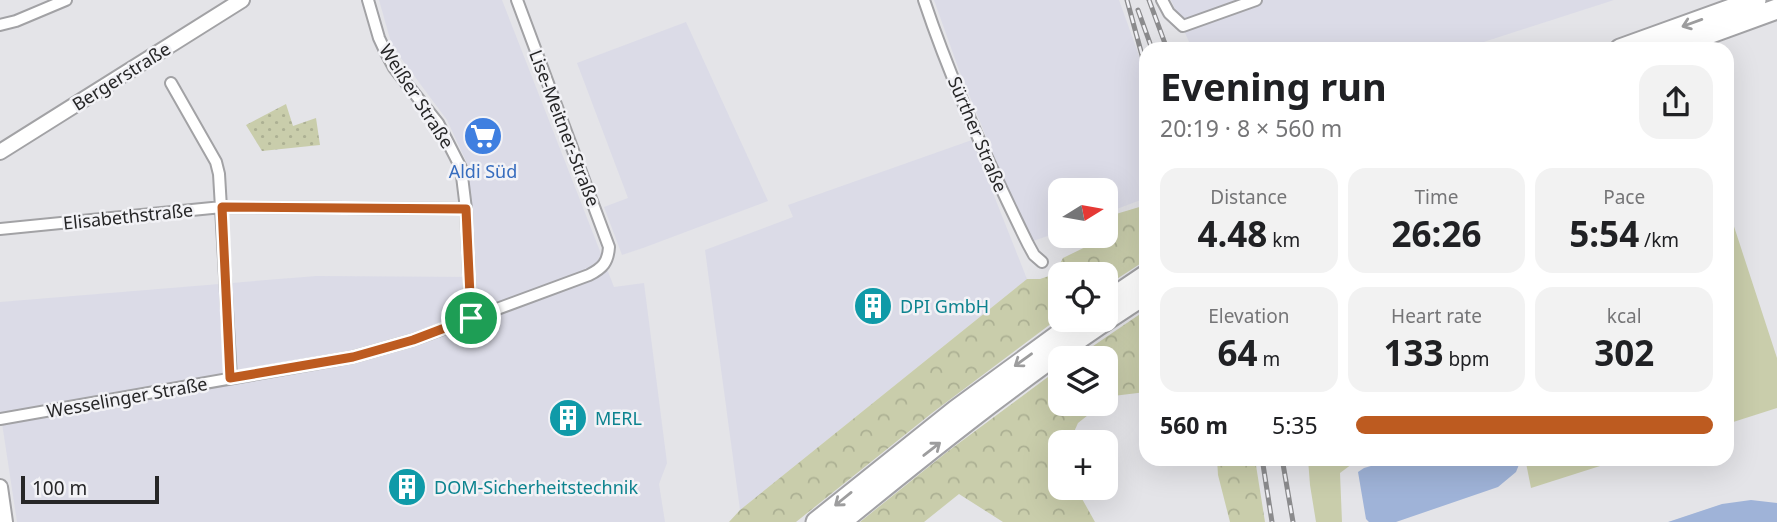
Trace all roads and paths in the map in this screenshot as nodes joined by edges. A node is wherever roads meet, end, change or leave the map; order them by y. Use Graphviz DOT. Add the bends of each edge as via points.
graph roads {
  1 [pos="66,0"];
  2 [pos="242,0"];
  3 [pos="368,0"];
  4 [pos="517,0"];
  5 [pos="924,0"];
  6 [pos="1162,0"];
  7 [pos="1256,0"];
  8 [pos="1756,0"];
  9 [pos="1777,9"];
  10 [pos="0,25"];
  11 [pos="1639,42"];
  12 [pos="1686,42"];
  13 [pos="171,83"];
  14 [pos="0,152"];
  15 [pos="222,207"];
  16 [pos="466,209"];
  17 [pos="0,229"];
  18 [pos="608,257"];
  19 [pos="1042,262"];
  20 [pos="1139,280"];
  21 [pos="1118,294"];
  22 [pos="1139,299"];
  23 [pos="471,318"];
  24 [pos="1063,332"];
  25 [pos="230,378"];
  26 [pos="0,419"];
  27 [pos="0,487"];
  28 [pos="5,522"];
  29 [pos="816,522"];
  30 [pos="841,522"];
  1 -- 10 [label="street"];
  2 -- 14 [label="street, Bergerstraße"];
  3 -- 16 [label="street, Weißer Straße" via="394,68 438,123 461,168"];
  4 -- 18 [label="street, Lise-Meitner-Straße" via="609,247"];
  5 -- 19 [label="street, Sürther Straße" via="984,151 1028,246"];
  6 -- 7 [label="street" via="1168,13 1183,26"];
  8 -- 11 [label="highway, one-way"];
  9 -- 12 [label="highway"];
  13 -- 15 [label="street" via="215,162"];
  15 -- 16 [label="street, Elisabethstraße"];
  15 -- 17 [label="street, Elisabethstraße"];
  15 -- 25 [label="street"];
  16 -- 23 [label="street, Weißer Straße"];
  18 -- 23 [label="street, Wesselinger Straße" via="601,269 589,275"];
  20 -- 21 [label="highway"];
  30 -- 22 [label="highway, one-way" via="988,405"];
  23 -- 25 [label="street, Wesselinger Straße" via="353,357"];
  24 -- 29 [label="highway, one-way"];
  25 -- 26 [label="street, Wesselinger Straße"];
  27 -- 28 [label="street"];
}
